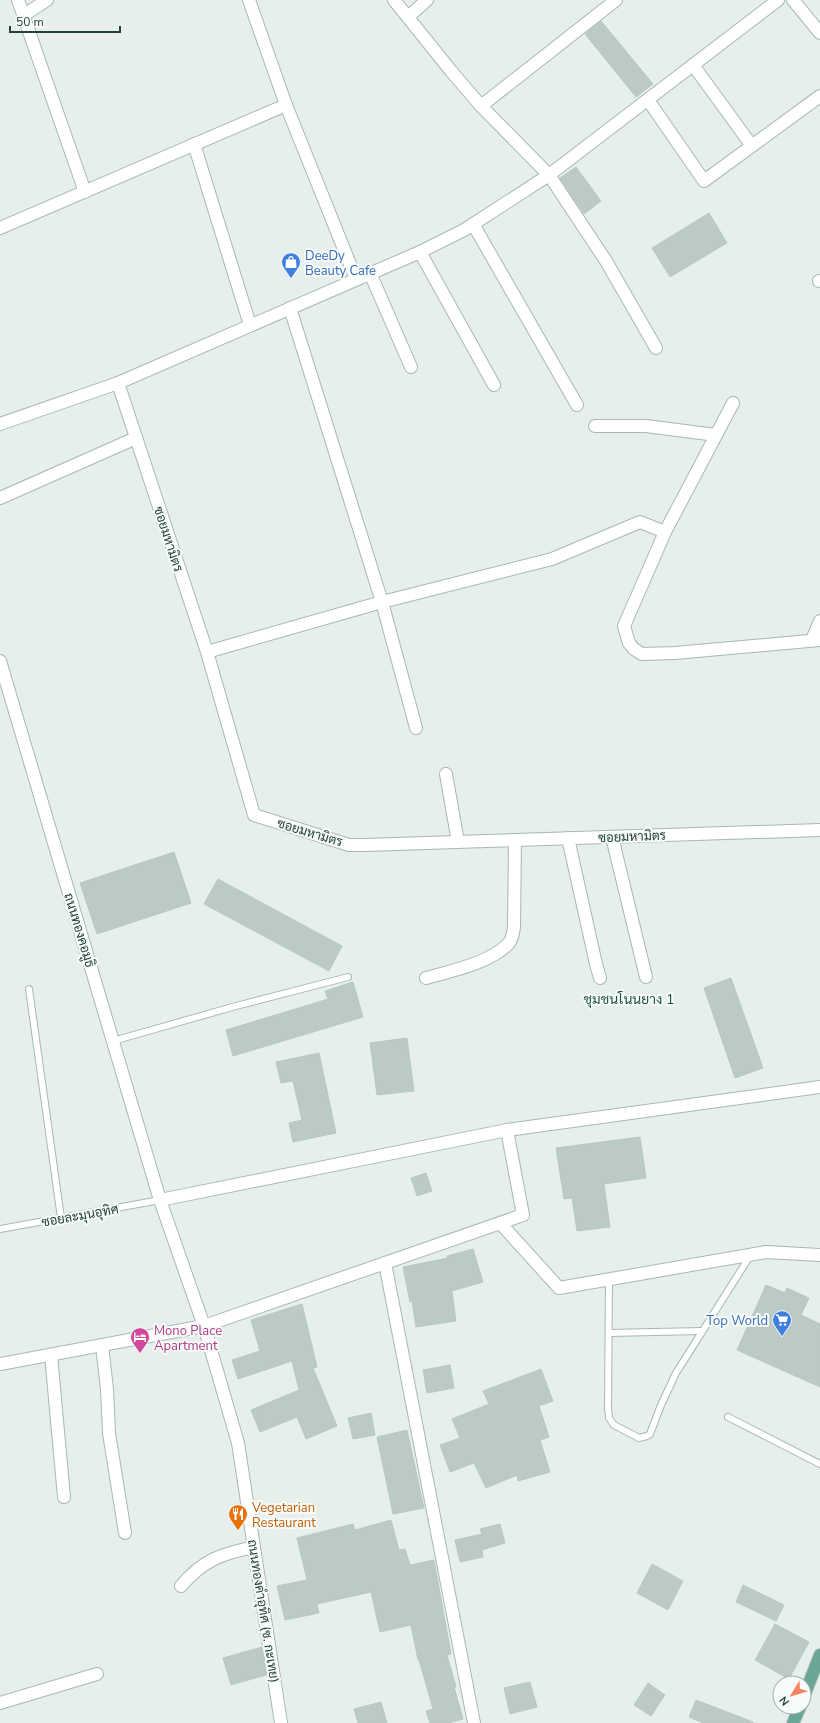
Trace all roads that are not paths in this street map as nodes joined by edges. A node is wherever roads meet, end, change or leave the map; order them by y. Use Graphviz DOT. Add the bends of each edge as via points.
graph roads {
  1 [pos="18,0"];
  2 [pos="47,0"];
  3 [pos="249,0"];
  4 [pos="394,0"];
  5 [pos="427,0"];
  6 [pos="616,0"];
  7 [pos="778,0"];
  8 [pos="793,0"];
  9 [pos="24,15"];
  10 [pos="408,18"];
  11 [pos="820,33"];
  12 [pos="693,65"];
  13 [pos="820,96"];
  14 [pos="648,100"];
  15 [pos="286,105"];
  16 [pos="481,106"];
  17 [pos="194,144"];
  18 [pos="752,146"];
  19 [pos="549,175"];
  20 [pos="85,192"];
  21 [pos="473,224"];
  22 [pos="0,228"];
  23 [pos="420,252"];
  24 [pos="370,273"];
  25 [pos="356,279"];
  26 [pos="290,308"];
  27 [pos="250,325"];
  28 [pos="656,348"];
  29 [pos="411,367"];
  30 [pos="118,383"];
  31 [pos="494,386"];
  32 [pos="733,403"];
  33 [pos="578,405"];
  34 [pos="0,424"];
  35 [pos="595,426"];
  36 [pos="716,435"];
  37 [pos="136,438"];
  38 [pos="0,498"];
  39 [pos="665,532"];
  40 [pos="382,602"];
  41 [pos="820,621"];
  42 [pos="816,640"];
  43 [pos="207,652"];
  44 [pos="0,661"];
  45 [pos="416,728"];
  46 [pos="446,774"];
  47 [pos="820,830"];
  48 [pos="612,837"];
  49 [pos="568,838"];
  50 [pos="515,840"];
  51 [pos="458,842"];
  52 [pos="348,977"];
  53 [pos="646,977"];
  54 [pos="426,978"];
  55 [pos="600,978"];
  56 [pos="29,990"];
  57 [pos="113,1041"];
  58 [pos="820,1087"];
  59 [pos="507,1130"];
  60 [pos="160,1200"];
  61 [pos="61,1218"];
  62 [pos="501,1224"];
  63 [pos="0,1229"];
  64 [pos="751,1254"];
  65 [pos="820,1255"];
  66 [pos="385,1263"];
  67 [pos="609,1279"];
  68 [pos="204,1326"];
  69 [pos="702,1331"];
  70 [pos="609,1332"];
  71 [pos="102,1345"];
  72 [pos="51,1355"];
  73 [pos="0,1364"];
  74 [pos="728,1417"];
  75 [pos="820,1464"];
  76 [pos="64,1497"];
  77 [pos="126,1533"];
  78 [pos="254,1547"];
  79 [pos="181,1586"];
  80 [pos="820,1655"];
  81 [pos="97,1674"];
  82 [pos="812,1676"];
  83 [pos="0,1703"];
  84 [pos="281,1723"];
  85 [pos="474,1723"];
  1 -- 9 [label="street"];
  2 -- 9 [label="street"];
  3 -- 15 [label="street"];
  4 -- 10 [label="street"];
  5 -- 10 [label="street"];
  6 -- 16 [label="street"];
  7 -- 12 [label="street"];
  8 -- 11 [label="street"];
  9 -- 20 [label="street"];
  10 -- 16 [label="street"];
  12 -- 14 [label="street"];
  12 -- 18 [label="street"];
  13 -- 18 [label="street"];
  14 -- 18 [label="street" via="704,181"];
  14 -- 19 [label="street"];
  15 -- 17 [label="street"];
  15 -- 25 [label="street"];
  16 -- 19 [label="street"];
  17 -- 20 [label="street"];
  17 -- 27 [label="street"];
  19 -- 21 [label="street"];
  19 -- 28 [label="street" via="606,261"];
  20 -- 22 [label="street"];
  21 -- 23 [label="street"];
  21 -- 33 [label="street"];
  23 -- 24 [label="street"];
  23 -- 31 [label="street"];
  24 -- 25 [label="street"];
  24 -- 29 [label="street"];
  25 -- 26 [label="street"];
  26 -- 27 [label="street"];
  26 -- 40 [label="street"];
  27 -- 30 [label="street"];
  30 -- 34 [label="street"];
  30 -- 37 [label="street, ซอยมหามิตร"];
  32 -- 36 [label="street"];
  35 -- 36 [label="street" via="646,426"];
  36 -- 39 [label="street"];
  37 -- 38 [label="street"];
  37 -- 43 [label="street, ซอยมหามิตร"];
  39 -- 40 [label="street" via="640,522 552,559"];
  39 -- 42 [label="street" via="624,626 629,643 634,649 642,654 675,653"];
  40 -- 43 [label="street"];
  40 -- 45 [label="street"];
  41 -- 42 [label="street"];
  43 -- 51 [label="street, ซอยมหามิตร" via="254,815 349,845"];
  44 -- 57 [label="street, ถนนทองคอมูธิ"];
  46 -- 51 [label="street"];
  47 -- 48 [label="street, ซอยมหามิตร"];
  48 -- 49 [label="street, ซอยมหามิตร"];
  48 -- 53 [label="street"];
  49 -- 50 [label="street, ซอยมหามิตร"];
  49 -- 55 [label="street"];
  50 -- 51 [label="street, ซอยมหามิตร"];
  50 -- 54 [label="street" via="513,937 509,943 487,958"];
  52 -- 57 [label="lane"];
  56 -- 61 [label="lane"];
  57 -- 60 [label="street, ถนนทองคอมูธิ"];
  58 -- 59 [label="street"];
  59 -- 60 [label="street"];
  59 -- 62 [label="street" via="523,1215"];
  60 -- 61 [label="lane, ซอยละมุนอุทิศ"];
  60 -- 68 [label="street, ถนนทองคำอุทิศ (ซ. กะเทย)"];
  61 -- 63 [label="lane, ซอยละมุนอุทิศ"];
  62 -- 66 [label="street"];
  62 -- 67 [label="street" via="559,1288"];
  64 -- 65 [label="street" via="766,1252"];
  64 -- 67 [label="street"];
  64 -- 69 [label="lane"];
  66 -- 68 [label="street"];
  66 -- 85 [label="street"];
  67 -- 70 [label="lane"];
  68 -- 71 [label="street"];
  68 -- 78 [label="street, ถนนทองคำอุทิศ (ซ. กะเทย)" via="238,1443"];
  69 -- 70 [label="lane"];
  69 -- 70 [label="lane" via="676,1373 650,1434 639,1438 614,1425 609,1418"];
  71 -- 72 [label="street"];
  71 -- 77 [label="street" via="109,1432"];
  72 -- 73 [label="street"];
  72 -- 76 [label="street"];
  74 -- 75 [label="lane"];
  78 -- 79 [label="street" via="208,1561"];
  78 -- 84 [label="street, ถนนทองคำอุทิศ (ซ. กะเทย)"];
  80 -- 82 [label="main road"];
  81 -- 83 [label="street"];
}
